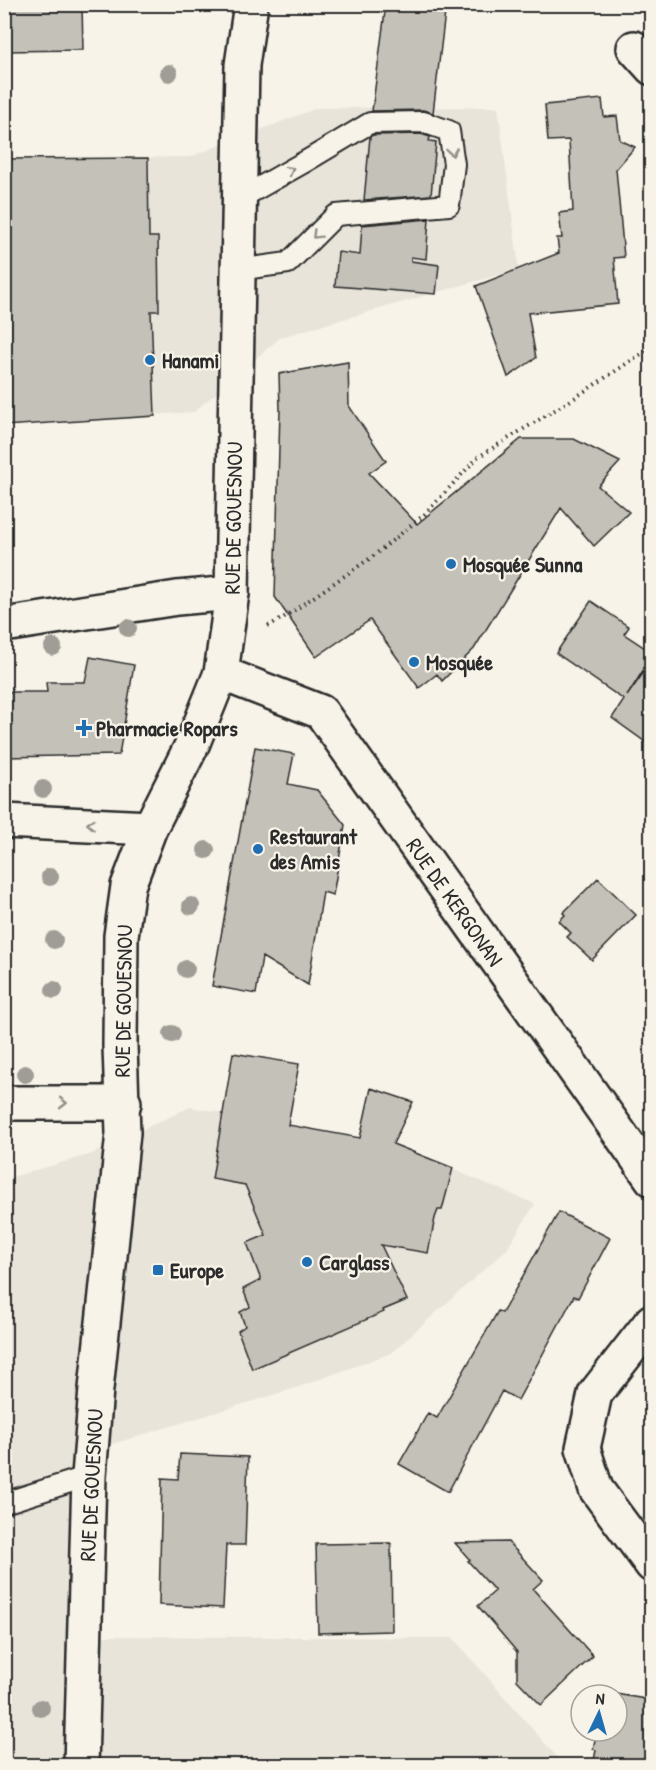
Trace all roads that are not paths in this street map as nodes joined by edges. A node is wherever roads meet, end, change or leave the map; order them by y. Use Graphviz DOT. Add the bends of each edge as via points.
graph roads {
  1 [pos="251,4"];
  2 [pos="239,199"];
  3 [pos="237,270"];
  4 [pos="232,594"];
  5 [pos="4,626"];
  6 [pos="221,672"];
  7 [pos="4,821"];
  8 [pos="150,828"];
  9 [pos="4,1103"];
  10 [pos="123,1103"];
  11 [pos="651,1179"];
  12 [pos="651,1321"];
  13 [pos="89,1476"];
  14 [pos="4,1503"];
  15 [pos="651,1565"];
  16 [pos="81,1766"];
  1 -- 2 [label="street, RUE DE GOUESNOU" via="242,65"];
  2 -- 3 [label="street, RUE DE GOUESNOU"];
  2 -- 3 [label="lane, one-way" via="370,123 423,122 449,131 454,164 449,205 336,215 288,263"];
  3 -- 4 [label="street, RUE DE GOUESNOU"];
  4 -- 5 [label="street" via="177,598"];
  4 -- 6 [label="street, RUE DE GOUESNOU"];
  6 -- 8 [label="street, RUE DE GOUESNOU" via="192,745"];
  6 -- 11 [label="street, RUE DE KERGONAN" via="321,712"];
  8 -- 7 [label="street, one-way"];
  8 -- 10 [label="street, RUE DE GOUESNOU" via="128,886 121,936"];
  9 -- 10 [label="street, one-way"];
  10 -- 13 [label="street, RUE DE GOUESNOU" via="122,1155"];
  12 -- 15 [label="street" via="596,1394 583,1448 596,1489"];
  13 -- 14 [label="lane"];
  13 -- 16 [label="street, RUE DE GOUESNOU"];
}
